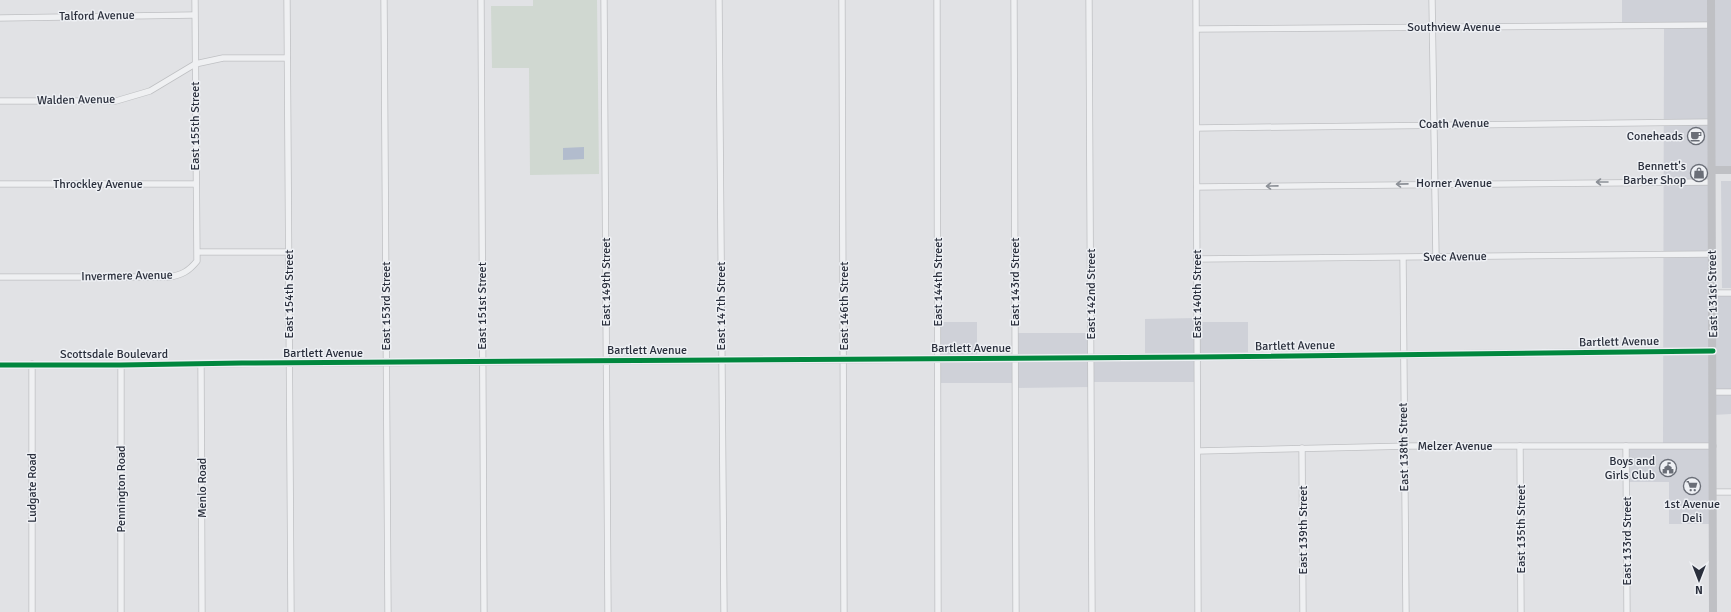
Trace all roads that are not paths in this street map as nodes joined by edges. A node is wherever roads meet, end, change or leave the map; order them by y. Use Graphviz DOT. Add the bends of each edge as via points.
graph roads {
  1 [pos="195,0"];
  2 [pos="287,0"];
  3 [pos="384,0"];
  4 [pos="481,0"];
  5 [pos="604,0"];
  6 [pos="719,0"];
  7 [pos="842,0"];
  8 [pos="937,0"];
  9 [pos="1014,0"];
  10 [pos="1090,0"];
  11 [pos="1196,0"];
  12 [pos="1432,0"];
  13 [pos="1711,0"];
  14 [pos="194,15"];
  15 [pos="0,18"];
  16 [pos="1711,25"];
  17 [pos="1432,27"];
  18 [pos="1197,29"];
  19 [pos="287,58"];
  20 [pos="195,64"];
  21 [pos="0,101"];
  22 [pos="1711,122"];
  23 [pos="1434,124"];
  24 [pos="1197,128"];
  25 [pos="1711,170"];
  26 [pos="1731,170"];
  27 [pos="1711,182"];
  28 [pos="1435,183"];
  29 [pos="0,184"];
  30 [pos="196,184"];
  31 [pos="1197,187"];
  32 [pos="198,252"];
  33 [pos="288,252"];
  34 [pos="1712,254"];
  35 [pos="1403,258"];
  36 [pos="1436,258"];
  37 [pos="1197,259"];
  38 [pos="0,277"];
  39 [pos="1713,293"];
  40 [pos="1731,293"];
  41 [pos="1713,351"];
  42 [pos="1403,355"];
  43 [pos="938,358"];
  44 [pos="1015,358"];
  45 [pos="1091,358"];
  46 [pos="1198,358"];
  47 [pos="844,359"];
  48 [pos="722,360"];
  49 [pos="607,361"];
  50 [pos="387,362"];
  51 [pos="482,362"];
  52 [pos="228,363"];
  53 [pos="289,363"];
  54 [pos="32,364"];
  55 [pos="201,364"];
  56 [pos="0,365"];
  57 [pos="121,365"];
  58 [pos="1713,392"];
  59 [pos="1731,392"];
  60 [pos="1404,446"];
  61 [pos="1520,446"];
  62 [pos="1626,446"];
  63 [pos="1713,446"];
  64 [pos="1302,448"];
  65 [pos="1198,451"];
  66 [pos="1713,492"];
  67 [pos="1731,492"];
  68 [pos="32,612"];
  69 [pos="121,612"];
  70 [pos="202,612"];
  71 [pos="290,612"];
  72 [pos="388,612"];
  73 [pos="484,612"];
  74 [pos="608,612"];
  75 [pos="724,612"];
  76 [pos="844,612"];
  77 [pos="938,612"];
  78 [pos="1016,612"];
  79 [pos="1092,612"];
  80 [pos="1198,612"];
  81 [pos="1303,612"];
  82 [pos="1406,612"];
  83 [pos="1521,612"];
  84 [pos="1627,612"];
  85 [pos="1713,612"];
  1 -- 14 [label="street, East 155th Street"];
  2 -- 19 [label="street, East 154th Street"];
  3 -- 50 [label="street, East 153rd Street"];
  4 -- 51 [label="street, East 151st Street"];
  5 -- 49 [label="street, East 149th Street"];
  6 -- 48 [label="street, East 147th Street"];
  7 -- 47 [label="street, East 146th Street"];
  8 -- 43 [label="street, East 144th Street"];
  9 -- 44 [label="street, East 143rd Street"];
  10 -- 45 [label="street, East 142nd Street"];
  11 -- 18 [label="street, East 140th Street"];
  12 -- 17 [label="street"];
  13 -- 16 [label="street, East 131st Street"];
  14 -- 15 [label="street, Talford Avenue"];
  14 -- 20 [label="street, East 155th Street"];
  16 -- 17 [label="street, Southview Avenue"];
  16 -- 22 [label="street, East 131st Street"];
  17 -- 18 [label="street, Southview Avenue"];
  17 -- 23 [label="street"];
  18 -- 24 [label="street, East 140th Street"];
  19 -- 20 [label="street, Walden Avenue" via="223,58"];
  19 -- 33 [label="street, East 154th Street"];
  20 -- 21 [label="street, Walden Avenue" via="150,91 116,101"];
  20 -- 30 [label="street, East 155th Street"];
  22 -- 23 [label="street, Coath Avenue"];
  22 -- 25 [label="street, East 131st Street"];
  23 -- 24 [label="street, Coath Avenue"];
  23 -- 28 [label="street"];
  24 -- 31 [label="street, East 140th Street"];
  25 -- 26 [label="street"];
  25 -- 27 [label="street, East 131st Street"];
  27 -- 28 [label="street, Horner Avenue, one-way"];
  27 -- 34 [label="street, East 131st Street"];
  28 -- 31 [label="street, Horner Avenue, one-way"];
  28 -- 36 [label="street"];
  29 -- 30 [label="street, Throckley Avenue"];
  30 -- 32 [label="street, East 155th Street"];
  31 -- 37 [label="street, East 140th Street"];
  32 -- 33 [label="street"];
  32 -- 38 [label="street, Invermere Avenue" via="198,261 190,270 169,277"];
  33 -- 53 [label="street, East 154th Street"];
  34 -- 36 [label="street, Svec Avenue"];
  34 -- 39 [label="street, East 131st Street"];
  35 -- 36 [label="street, Svec Avenue"];
  35 -- 37 [label="street, Svec Avenue"];
  35 -- 42 [label="street, East 138th Street"];
  37 -- 46 [label="street, East 140th Street"];
  39 -- 40 [label="street"];
  39 -- 41 [label="street, East 131st Street"];
  41 -- 42 [label="street, Bartlett Avenue"];
  41 -- 58 [label="street, East 131st Street"];
  42 -- 46 [label="street, Bartlett Avenue"];
  42 -- 60 [label="street, East 138th Street"];
  43 -- 44 [label="street, Bartlett Avenue"];
  43 -- 47 [label="street, Bartlett Avenue"];
  43 -- 77 [label="street, East 144th Street"];
  44 -- 45 [label="street, Bartlett Avenue"];
  44 -- 78 [label="street, East 143rd Street"];
  45 -- 46 [label="street, Bartlett Avenue"];
  45 -- 79 [label="street, East 142nd Street"];
  46 -- 65 [label="street, East 140th Street"];
  47 -- 48 [label="street, Bartlett Avenue"];
  47 -- 76 [label="street, East 146th Street"];
  48 -- 49 [label="street, Bartlett Avenue"];
  48 -- 75 [label="street, East 147th Street"];
  49 -- 51 [label="street, Bartlett Avenue"];
  49 -- 74 [label="street, East 149th Street"];
  50 -- 51 [label="street, Bartlett Avenue"];
  50 -- 53 [label="street, Bartlett Avenue"];
  50 -- 72 [label="street, East 153rd Street"];
  51 -- 73 [label="street, East 151st Street"];
  52 -- 53 [label="street, Bartlett Avenue"];
  52 -- 55 [label="street, Scottsdale Boulevard"];
  53 -- 71 [label="street, East 154th Street"];
  54 -- 56 [label="street, Scottsdale Boulevard"];
  54 -- 57 [label="street, Scottsdale Boulevard"];
  54 -- 68 [label="street, Ludgate Road"];
  55 -- 57 [label="street, Scottsdale Boulevard"];
  55 -- 70 [label="street, Menlo Road"];
  57 -- 69 [label="street, Pennington Road"];
  58 -- 59 [label="street"];
  58 -- 63 [label="street, East 131st Street"];
  60 -- 61 [label="street, Melzer Avenue"];
  60 -- 64 [label="street, Melzer Avenue"];
  60 -- 82 [label="street, East 138th Street"];
  61 -- 62 [label="street, Melzer Avenue"];
  61 -- 83 [label="street, East 135th Street"];
  62 -- 63 [label="street, Melzer Avenue"];
  62 -- 84 [label="street, East 133rd Street"];
  63 -- 66 [label="street, East 131st Street"];
  64 -- 65 [label="street, Melzer Avenue"];
  64 -- 81 [label="street, East 139th Street"];
  65 -- 80 [label="street, East 140th Street"];
  66 -- 67 [label="street"];
  66 -- 85 [label="street, East 131st Street"];
}
